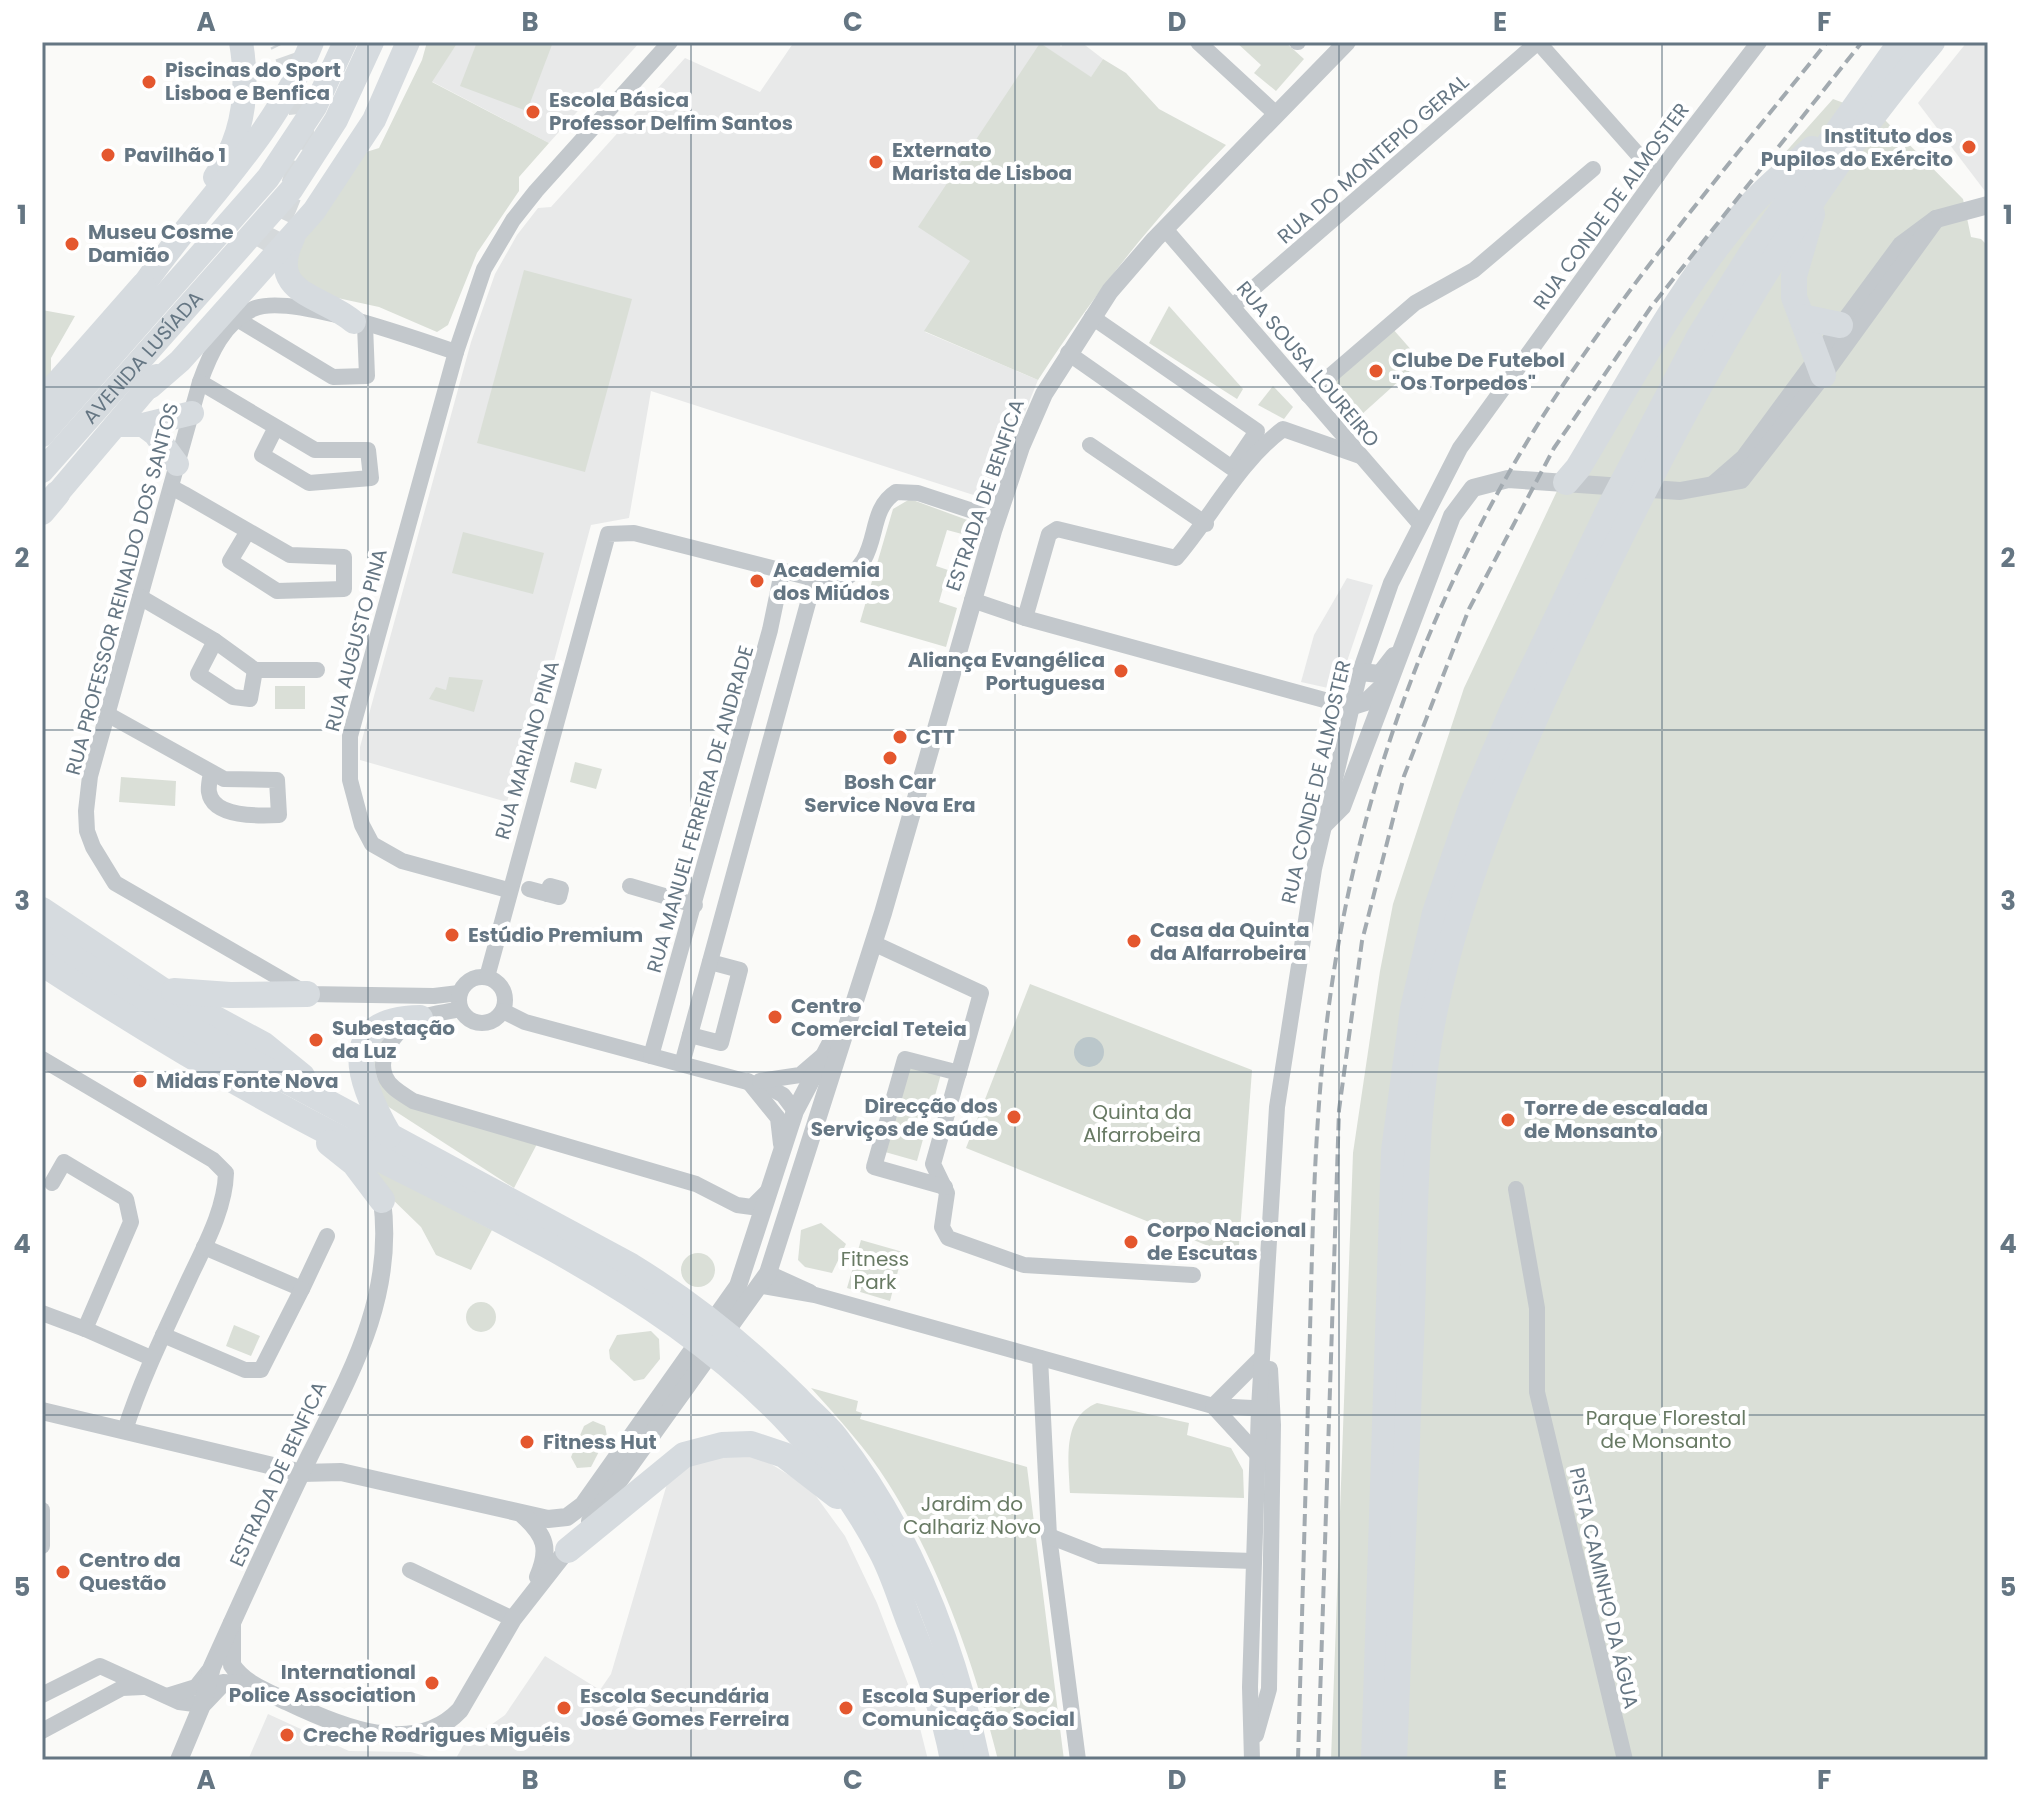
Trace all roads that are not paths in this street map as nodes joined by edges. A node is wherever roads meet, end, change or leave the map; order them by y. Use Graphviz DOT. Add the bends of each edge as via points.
graph roads {
  1 [pos="241,42"];
  2 [pos="345,42"];
  3 [pos="408,42"];
  4 [pos="670,42"];
  5 [pos="1198,42"];
  6 [pos="1347,42"];
  7 [pos="1538,42"];
  8 [pos="1759,42"];
  9 [pos="1901,42"];
  10 [pos="1932,42"];
  11 [pos="305,43"];
  12 [pos="369,46"];
  13 [pos="1275,113"];
  14 [pos="1844,120"];
  15 [pos="1593,169"];
  16 [pos="1657,176"];
  17 [pos="1818,193"];
  18 [pos="1988,205"];
  19 [pos="314,211"];
  20 [pos="1936,219"];
  21 [pos="1165,229"];
  22 [pos="294,236"];
  23 [pos="173,248"];
  24 [pos="263,250"];
  25 [pos="143,286"];
  26 [pos="1233,306"];
  27 [pos="1092,317"];
  28 [pos="1802,317"];
  29 [pos="237,319"];
  30 [pos="360,323"];
  31 [pos="1840,325"];
  32 [pos="456,352"];
  33 [pos="1068,353"];
  34 [pos="1820,366"];
  35 [pos="200,382"];
  36 [pos="150,387"];
  37 [pos="1308,395"];
  38 [pos="42,401"];
  39 [pos="192,413"];
  40 [pos="118,425"];
  41 [pos="143,425"];
  42 [pos="276,427"];
  43 [pos="46,431"];
  44 [pos="1090,445"];
  45 [pos="1360,456"];
  46 [pos="1648,456"];
  47 [pos="42,471"];
  48 [pos="174,476"];
  49 [pos="1566,482"];
  50 [pos="47,504"];
  51 [pos="1623,505"];
  52 [pos="997,519"];
  53 [pos="1206,524"];
  54 [pos="1420,524"];
  55 [pos="248,531"];
  56 [pos="782,572"];
  57 [pos="814,581"];
  58 [pos="140,597"];
  59 [pos="972,600"];
  60 [pos="1018,616"];
  61 [pos="964,626"];
  62 [pos="770,630"];
  63 [pos="798,638"];
  64 [pos="215,641"];
  65 [pos="1405,641"];
  66 [pos="255,670"];
  67 [pos="317,670"];
  68 [pos="1360,672"];
  69 [pos="1392,674"];
  70 [pos="1350,707"];
  71 [pos="107,714"];
  72 [pos="211,773"];
  73 [pos="1323,826"];
  74 [pos="630,886"];
  75 [pos="529,889"];
  76 [pos="508,890"];
  77 [pos="547,894"];
  78 [pos="695,905"];
  79 [pos="44,918"];
  80 [pos="873,943"];
  81 [pos="710,962"];
  82 [pos="42,963"];
  83 [pos="487,977"];
  84 [pos="162,990"];
  85 [pos="307,994"];
  86 [pos="460,1001"];
  87 [pos="666,1004"];
  88 [pos="503,1011"];
  89 [pos="850,1011"];
  90 [pos="696,1012"];
  91 [pos="420,1018"];
  92 [pos="690,1035"];
  93 [pos="651,1056"];
  94 [pos="822,1056"];
  95 [pos="42,1059"];
  96 [pos="682,1064"];
  97 [pos="959,1073"];
  98 [pos="748,1081"];
  99 [pos="795,1111"];
  100 [pos="292,1113"];
  101 [pos="353,1117"];
  102 [pos="389,1135"];
  103 [pos="781,1151"];
  104 [pos="52,1183"];
  105 [pos="796,1186"];
  106 [pos="945,1187"];
  107 [pos="770,1189"];
  108 [pos="1516,1189"];
  109 [pos="382,1200"];
  110 [pos="500,1207"];
  111 [pos="327,1236"];
  112 [pos="204,1247"];
  113 [pos="1193,1275"];
  114 [pos="765,1279"];
  115 [pos="302,1289"];
  116 [pos="1265,1309"];
  117 [pos="42,1313"];
  118 [pos="732,1313"];
  119 [pos="85,1329"];
  120 [pos="163,1335"];
  121 [pos="1262,1357"];
  122 [pos="151,1358"];
  123 [pos="1040,1358"];
  124 [pos="1213,1406"];
  125 [pos="1265,1409"];
  126 [pos="44,1417"];
  127 [pos="125,1430"];
  128 [pos="827,1445"];
  129 [pos="1258,1455"];
  130 [pos="302,1473"];
  131 [pos="42,1510"];
  132 [pos="523,1515"];
  133 [pos="860,1517"];
  134 [pos="1049,1536"];
  135 [pos="42,1546"];
  136 [pos="568,1550"];
  137 [pos="1253,1561"];
  138 [pos="410,1570"];
  139 [pos="533,1591"];
  140 [pos="513,1619"];
  141 [pos="232,1623"];
  142 [pos="212,1667"];
  143 [pos="110,1669"];
  144 [pos="252,1685"];
  145 [pos="145,1687"];
  146 [pos="112,1692"];
  147 [pos="42,1695"];
  148 [pos="167,1696"];
  149 [pos="202,1705"];
  150 [pos="42,1731"];
  151 [pos="1252,1754"];
  152 [pos="179,1760"];
  153 [pos="953,1760"];
  154 [pos="977,1760"];
  155 [pos="1078,1760"];
  156 [pos="1374,1760"];
  157 [pos="1394,1760"];
  158 [pos="1625,1760"];
  1 -- 23 [label="main road" via="245,90 233,146"];
  2 -- 43 [label="main road, AVENIDA LUSÍADA" via="315,107 268,178"];
  3 -- 19 [label="main road" via="374,120"];
  4 -- 32 [label="street, RUA AUGUSTO PINA" via="513,220 484,269"];
  5 -- 13 [label="street"];
  6 -- 13 [label="street, ESTRADA DE BENFICA"];
  7 -- 16 [label="street"];
  7 -- 26 [label="street, RUA DO MONTEPIO GERAL"];
  8 -- 16 [label="street, RUA CONDE DE ALMOSTER"];
  9 -- 14 [label="highway"];
  10 -- 17 [label="highway"];
  11 -- 12 [label="main road" via="314,53 335,55"];
  11 -- 23 [label="main road" via="252,151"];
  12 -- 19 [label="main road" via="335,168"];
  12 -- 47 [label="main road, AVENIDA LUSÍADA" via="336,120 291,190"];
  13 -- 21 [label="street, ESTRADA DE BENFICA"];
  14 -- 46 [label="highway" via="1706,325"];
  14 -- 49 [label="highway" via="1750,205 1666,323"];
  15 -- 37 [label="street" via="1474,270 1415,303"];
  16 -- 54 [label="street, RUA CONDE DE ALMOSTER" via="1489,404"];
  17 -- 28 [label="highway" via="1794,276 1794,297"];
  17 -- 46 [label="highway"];
  18 -- 20 [label="street"];
  19 -- 22 [label="main road"];
  20 -- 31 [label="street" via="1901,245"];
  20 -- 34 [label="street"];
  21 -- 26 [label="street, RUA SOUSA LOUREIRO"];
  21 -- 27 [label="street, ESTRADA DE BENFICA"];
  22 -- 30 [label="main road" via="285,262 291,283"];
  22 -- 36 [label="main road"];
  23 -- 25 [label="main road"];
  24 -- 36 [label="main road"];
  25 -- 38 [label="highway"];
  25 -- 43 [label="main road"];
  26 -- 37 [label="street, RUA SOUSA LOUREIRO"];
  27 -- 33 [label="street, ESTRADA DE BENFICA"];
  27 -- 33 [label="street" via="1257,431 1232,468"];
  28 -- 31 [label="highway"];
  28 -- 34 [label="highway"];
  29 -- 30 [label="street, RUA PROFESSOR REINALDO DOS SANTOS" via="273,304"];
  29 -- 30 [label="street" via="333,377 367,376"];
  29 -- 35 [label="street, RUA PROFESSOR REINALDO DOS SANTOS" via="212,351"];
  30 -- 32 [label="street, RUA PROFESSOR REINALDO DOS SANTOS"];
  31 -- 34 [label="street"];
  32 -- 76 [label="street, RUA AUGUSTO PINA" via="350,736 348,765 362,825 380,851"];
  33 -- 52 [label="street, ESTRADA DE BENFICA" via="1021,447"];
  34 -- 49 [label="street" via="1741,480 1680,491"];
  35 -- 39 [label="street, RUA PROFESSOR REINALDO DOS SANTOS"];
  35 -- 42 [label="street"];
  36 -- 40 [label="main road"];
  37 -- 45 [label="street, RUA SOUSA LOUREIRO"];
  39 -- 41 [label="main road"];
  39 -- 48 [label="street, RUA PROFESSOR REINALDO DOS SANTOS"];
  40 -- 41 [label="main road"];
  40 -- 50 [label="main road"];
  41 -- 48 [label="main road" via="162,442"];
  42 -- 42 [label="street" via="262,455 309,483 371,478 368,450 315,450"];
  44 -- 53 [label="street"];
  45 -- 53 [label="street" via="1283,429 1259,447"];
  45 -- 54 [label="street, RUA SOUSA LOUREIRO"];
  46 -- 51 [label="highway"];
  48 -- 55 [label="street"];
  48 -- 58 [label="street, RUA PROFESSOR REINALDO DOS SANTOS"];
  49 -- 65 [label="street" via="1508,479 1480,485 1464,497"];
  51 -- 156 [label="highway" via="1512,711 1473,802 1435,913 1413,1009 1394,1151"];
  51 -- 157 [label="highway" via="1494,808 1457,919 1434,1014 1418,1153"];
  52 -- 57 [label="street" via="918,493 896,492 883,508 862,567 835,584"];
  52 -- 59 [label="street, ESTRADA DE BENFICA"];
  53 -- 60 [label="street" via="1176,558 1057,529 1049,534"];
  54 -- 68 [label="street, RUA CONDE DE ALMOSTER" via="1391,583"];
  55 -- 55 [label="street" via="230,561 277,591 344,589 344,557 290,555"];
  56 -- 57 [label="street"];
  56 -- 62 [label="street, RUA MANUEL FERREIRA DE ANDRADE"];
  56 -- 76 [label="street, RUA MARIANO PINA" via="634,533 608,534"];
  57 -- 63 [label="street"];
  58 -- 64 [label="street"];
  58 -- 71 [label="street, RUA PROFESSOR REINALDO DOS SANTOS"];
  59 -- 60 [label="street"];
  59 -- 61 [label="street, ESTRADA DE BENFICA"];
  60 -- 61 [label="street" via="980,614"];
  60 -- 70 [label="street"];
  61 -- 80 [label="street, ESTRADA DE BENFICA"];
  62 -- 63 [label="street" via="778,617 789,616 799,623"];
  62 -- 78 [label="street, RUA MANUEL FERREIRA DE ANDRADE"];
  63 -- 81 [label="street"];
  64 -- 66 [label="street"];
  64 -- 66 [label="street" via="198,674 233,697 250,699"];
  65 -- 68 [label="street" via="1380,674"];
  65 -- 69 [label="street"];
  66 -- 67 [label="street"];
  68 -- 70 [label="street, RUA CONDE DE ALMOSTER"];
  69 -- 70 [label="street" via="1374,696"];
  69 -- 73 [label="street" via="1342,807"];
  70 -- 73 [label="street, RUA CONDE DE ALMOSTER"];
  71 -- 72 [label="street"];
  71 -- 85 [label="street, RUA PROFESSOR REINALDO DOS SANTOS" via="86,811 93,847 108,874 115,883"];
  72 -- 72 [label="street" via="224,779 277,780 279,815 240,816 214,802 209,793"];
  73 -- 116 [label="street, RUA CONDE DE ALMOSTER" via="1277,1107"];
  74 -- 78 [label="street"];
  75 -- 77 [label="street"];
  76 -- 83 [label="street, RUA MARIANO PINA"];
  78 -- 87 [label="street, RUA MANUEL FERREIRA DE ANDRADE"];
  79 -- 84 [label="highway"];
  79 -- 101 [label="highway" via="124,991"];
  80 -- 89 [label="street, ESTRADA DE BENFICA"];
  80 -- 97 [label="street" via="979,990 981,1003"];
  81 -- 90 [label="street"];
  81 -- 92 [label="street" via="740,970 721,1043"];
  82 -- 100 [label="highway"];
  83 -- 86 [label="street" via="470,980"];
  83 -- 88 [label="street" via="503,990"];
  84 -- 85 [label="highway"];
  84 -- 101 [label="highway" via="264,1045"];
  85 -- 86 [label="street, RUA PROFESSOR REINALDO DOS SANTOS"];
  86 -- 88 [label="street" via="466,1018 486,1024"];
  86 -- 91 [label="street"];
  87 -- 90 [label="street" via="670,1017 679,1022"];
  87 -- 93 [label="street, RUA MANUEL FERREIRA DE ANDRADE"];
  88 -- 93 [label="street" via="525,1022"];
  89 -- 94 [label="street, ESTRADA DE BENFICA"];
  89 -- 105 [label="street, ESTRADA DE BENFICA"];
  90 -- 92 [label="street"];
  91 -- 102 [label="highway" via="398,1018 372,1032 360,1048 369,1099"];
  91 -- 107 [label="street" via="394,1037 387,1050 385,1076 413,1101 696,1184 744,1207 759,1203"];
  92 -- 96 [label="street"];
  93 -- 96 [label="street"];
  94 -- 98 [label="street" via="800,1075"];
  94 -- 99 [label="street, ESTRADA DE BENFICA"];
  95 -- 112 [label="street" via="213,1160 226,1173 225,1191"];
  96 -- 98 [label="street"];
  97 -- 106 [label="street" via="933,1164"];
  97 -- 106 [label="street" via="905,1059 874,1167"];
  98 -- 99 [label="street" via="783,1095"];
  98 -- 103 [label="street" via="778,1118"];
  99 -- 103 [label="street, ESTRADA DE BENFICA"];
  99 -- 105 [label="street"];
  100 -- 109 [label="highway" via="354,1163"];
  100 -- 110 [label="highway"];
  101 -- 102 [label="highway"];
  102 -- 110 [label="highway"];
  103 -- 107 [label="street, ESTRADA DE BENFICA"];
  104 -- 119 [label="street" via="64,1162 126,1199 131,1222"];
  105 -- 114 [label="street, ESTRADA DE BENFICA"];
  106 -- 113 [label="street" via="942,1227 958,1244 1024,1265"];
  107 -- 118 [label="street, ESTRADA DE BENFICA"];
  108 -- 158 [label="street, PISTA CAMINHO DA ÁGUA" via="1537,1308 1537,1392"];
  109 -- 130 [label="street, ESTRADA DE BENFICA" via="386,1254 373,1315"];
  110 -- 128 [label="highway" via="672,1291 750,1351"];
  111 -- 115 [label="street"];
  112 -- 115 [label="street"];
  112 -- 120 [label="street"];
  114 -- 118 [label="street, ESTRADA DE BENFICA"];
  114 -- 123 [label="street" via="788,1279 815,1295"];
  115 -- 120 [label="street" via="261,1370 245,1370"];
  116 -- 121 [label="street, RUA CONDE DE ALMOSTER"];
  116 -- 125 [label="street"];
  117 -- 119 [label="street"];
  118 -- 132 [label="street" via="583,1505 556,1520"];
  118 -- 136 [label="street"];
  119 -- 122 [label="street"];
  120 -- 122 [label="street"];
  121 -- 124 [label="street"];
  121 -- 125 [label="street, RUA CONDE DE ALMOSTER"];
  122 -- 127 [label="street"];
  123 -- 124 [label="street"];
  123 -- 134 [label="street"];
  124 -- 125 [label="street"];
  124 -- 129 [label="street"];
  125 -- 129 [label="street"];
  125 -- 151 [label="street" via="1269,1689"];
  126 -- 127 [label="street"];
  127 -- 130 [label="street"];
  128 -- 133 [label="highway"];
  128 -- 154 [label="highway" via="905,1544 954,1665"];
  129 -- 137 [label="street"];
  130 -- 132 [label="street" via="341,1472"];
  130 -- 141 [label="street, ESTRADA DE BENFICA"];
  131 -- 135 [label="street"];
  132 -- 139 [label="street" via="541,1533 547,1551"];
  133 -- 136 [label="highway" via="784,1455 751,1444 722,1445 684,1455"];
  133 -- 153 [label="highway" via="882,1551 930,1673"];
  134 -- 137 [label="street" via="1100,1556"];
  134 -- 155 [label="street"];
  136 -- 139 [label="street"];
  137 -- 151 [label="street"];
  138 -- 140 [label="street"];
  139 -- 140 [label="street"];
  140 -- 144 [label="street" via="460,1710 448,1722 425,1731 376,1734 328,1721"];
  141 -- 142 [label="street, ESTRADA DE BENFICA"];
  141 -- 144 [label="street" via="232,1665"];
  142 -- 148 [label="street" via="196,1687"];
  142 -- 149 [label="street, ESTRADA DE BENFICA"];
  143 -- 145 [label="street"];
  143 -- 146 [label="street"];
  143 -- 147 [label="street" via="94,1667"];
  144 -- 149 [label="street" via="223,1683"];
  145 -- 146 [label="street"];
  145 -- 148 [label="street"];
  146 -- 150 [label="street"];
  148 -- 149 [label="street"];
  149 -- 152 [label="street, ESTRADA DE BENFICA"];
}
